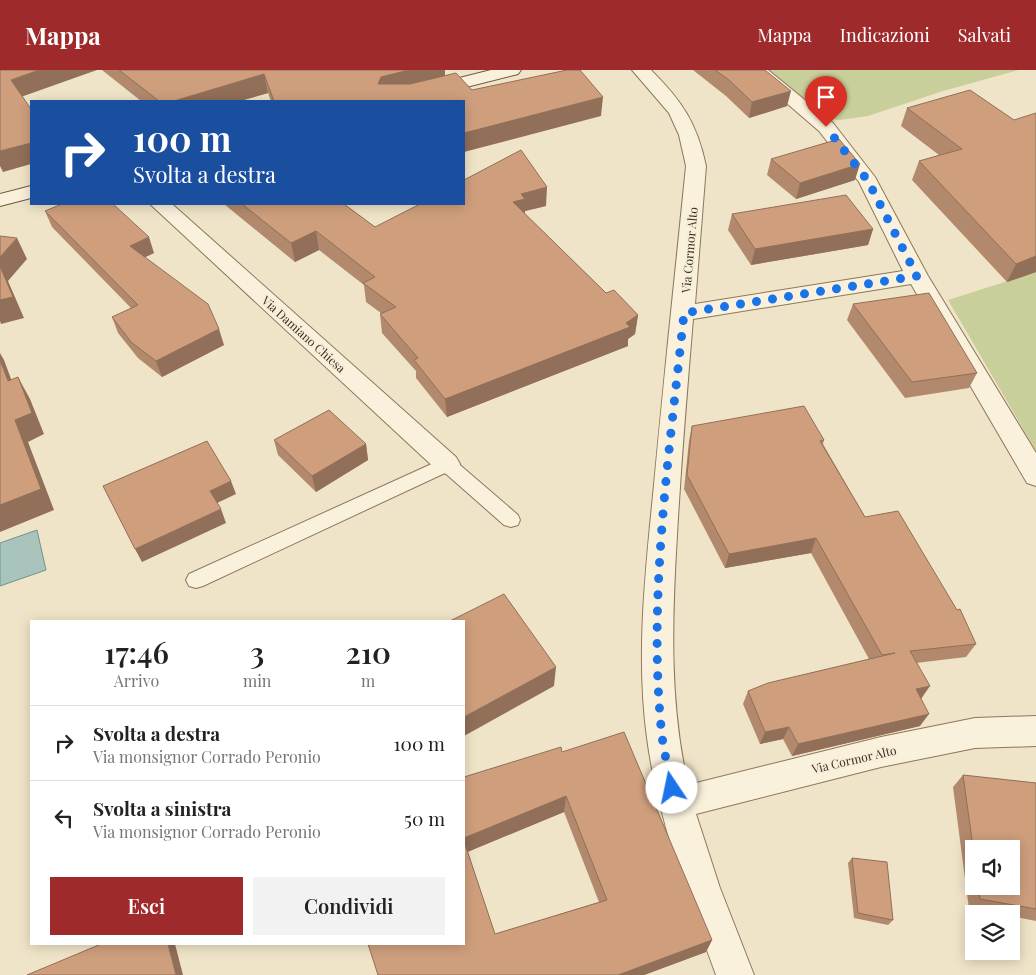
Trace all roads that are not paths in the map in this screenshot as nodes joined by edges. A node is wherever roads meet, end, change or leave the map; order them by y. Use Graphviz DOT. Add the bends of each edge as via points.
graph roads {
  1 [pos="512,70"];
  2 [pos="641,70"];
  3 [pos="757,70"];
  4 [pos="394,100"];
  5 [pos="30,192"];
  6 [pos="3,197"];
  7 [pos="161,205"];
  8 [pos="917,276"];
  9 [pos="684,313"];
  10 [pos="447,464"];
  11 [pos="1036,476"];
  12 [pos="511,520"];
  13 [pos="196,580"];
  14 [pos="1036,731"];
  15 [pos="675,805"];
  16 [pos="735,975"];
  1 -- 4 [label="street"];
  2 -- 9 [label="street, Via Cormor Alto" via="681,113 692,138 696,166"];
  3 -- 8 [label="street" via="826,127 868,181"];
  5 -- 6 [label="street"];
  7 -- 10 [label="street, Via Damiano Chiesa"];
  8 -- 9 [label="street"];
  8 -- 11 [label="street"];
  9 -- 15 [label="street, Via Cormor Alto" via="659,586 662,737"];
  10 -- 12 [label="lane"];
  10 -- 13 [label="lane"];
  14 -- 15 [label="street, Via Cormor Alto" via="975,733 881,752"];
  15 -- 16 [label="street, Via Cormor Alto"];
}
